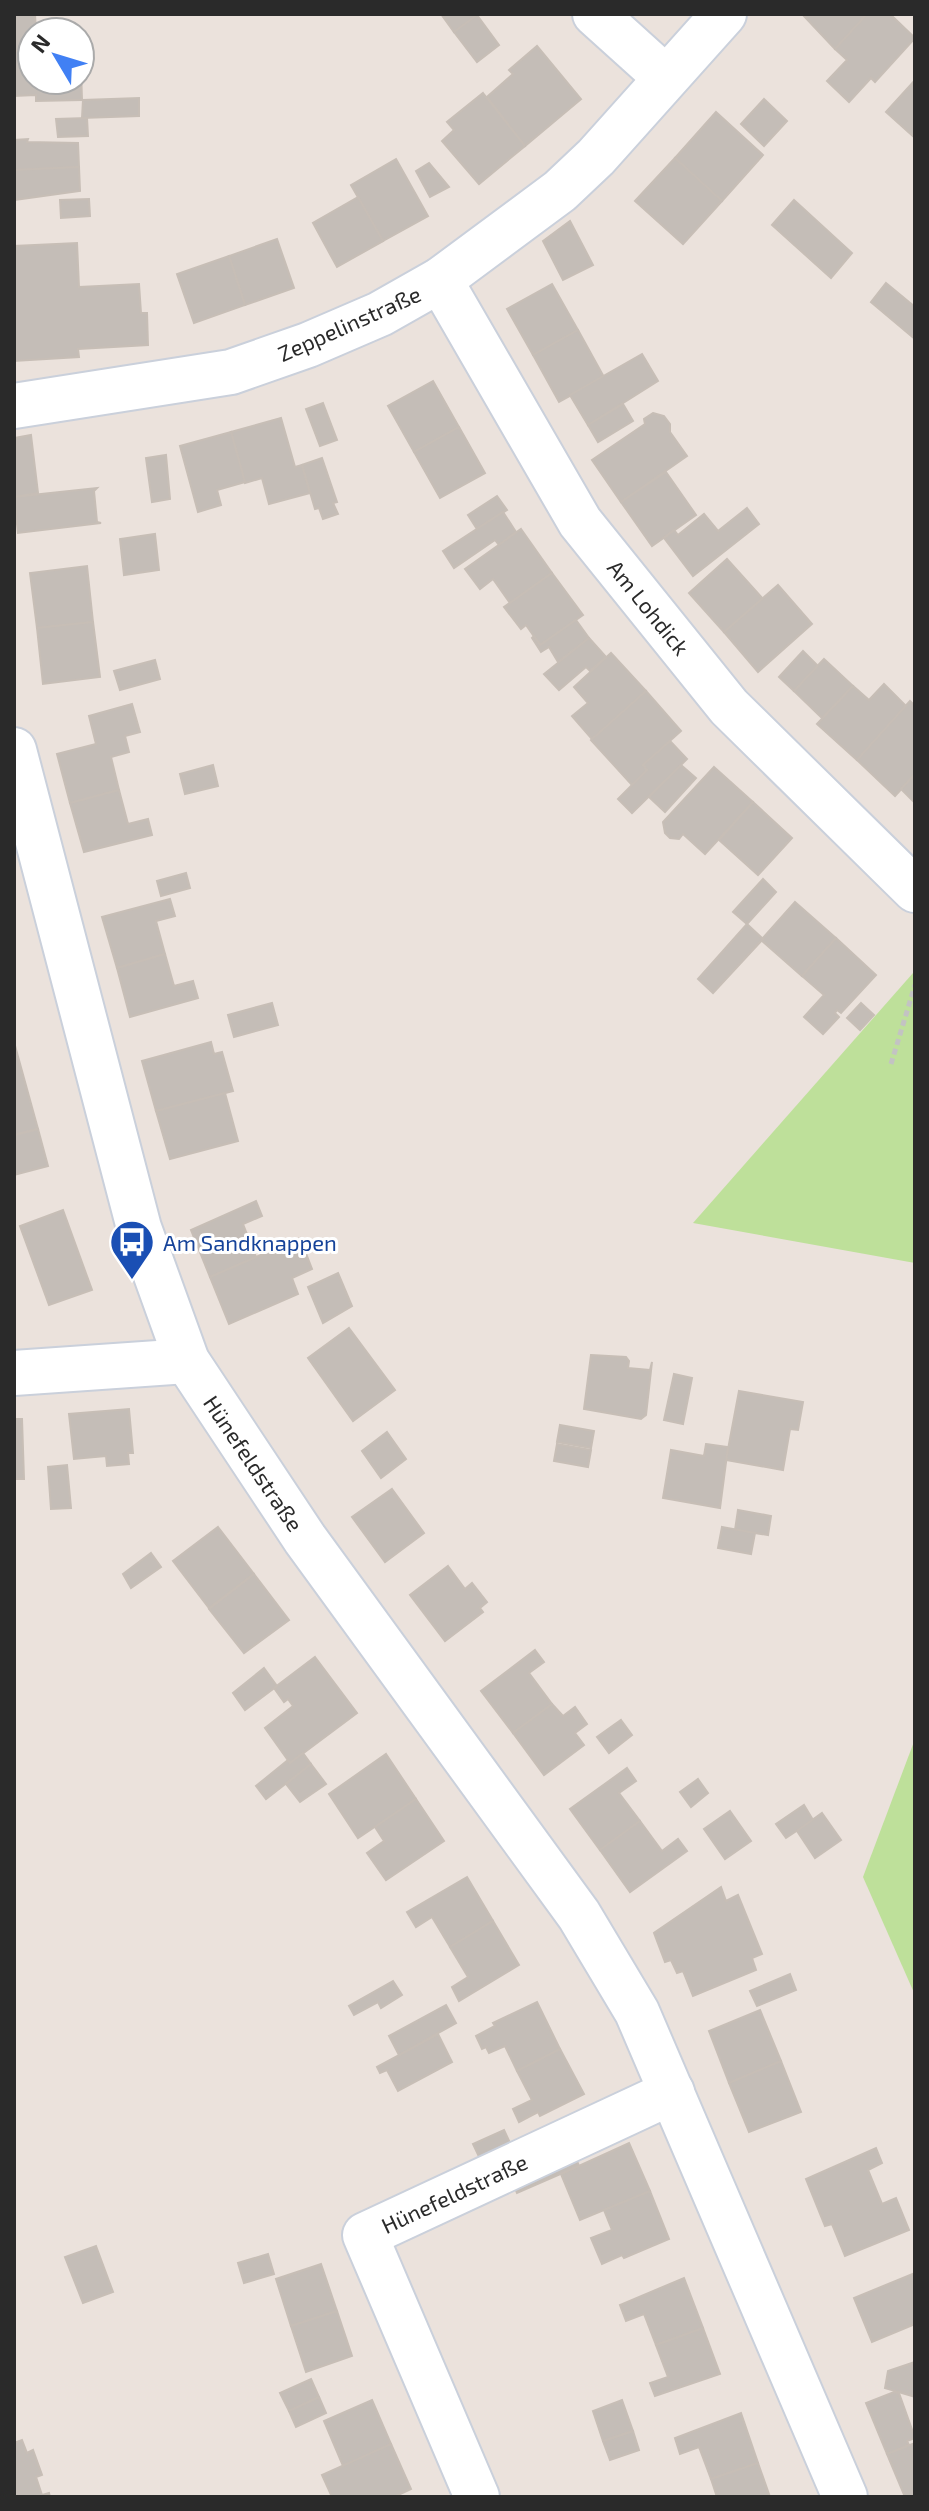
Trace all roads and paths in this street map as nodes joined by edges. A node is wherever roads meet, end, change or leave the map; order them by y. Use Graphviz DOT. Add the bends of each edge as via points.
graph roads {
  1 [pos="595,14"];
  2 [pos="724,14"];
  3 [pos="666,78"];
  4 [pos="440,280"];
  5 [pos="14,406"];
  6 [pos="14,750"];
  7 [pos="915,890"];
  8 [pos="915,985"];
  9 [pos="891,1064"];
  10 [pos="187,1361"];
  11 [pos="14,1373"];
  12 [pos="672,2092"];
  13 [pos="477,2497"];
  14 [pos="845,2497"];
  1 -- 3 [label="street"];
  2 -- 3 [label="street, Zeppelinstraße"];
  3 -- 4 [label="street, Zeppelinstraße" via="560,191"];
  4 -- 5 [label="street, Zeppelinstraße" via="380,314 231,372"];
  4 -- 7 [label="street, Am Lohdick" via="580,522 729,707"];
  6 -- 10 [label="street, Hünefeldstraße" via="139,1228"];
  8 -- 9 [label="path"];
  10 -- 11 [label="street"];
  10 -- 12 [label="street, Hünefeldstraße" via="305,1539 579,1915 637,2012"];
  12 -- 13 [label="street, Hünefeldstraße" via="365,2235"];
  12 -- 14 [label="street, Hünefeldstraße"];
}
